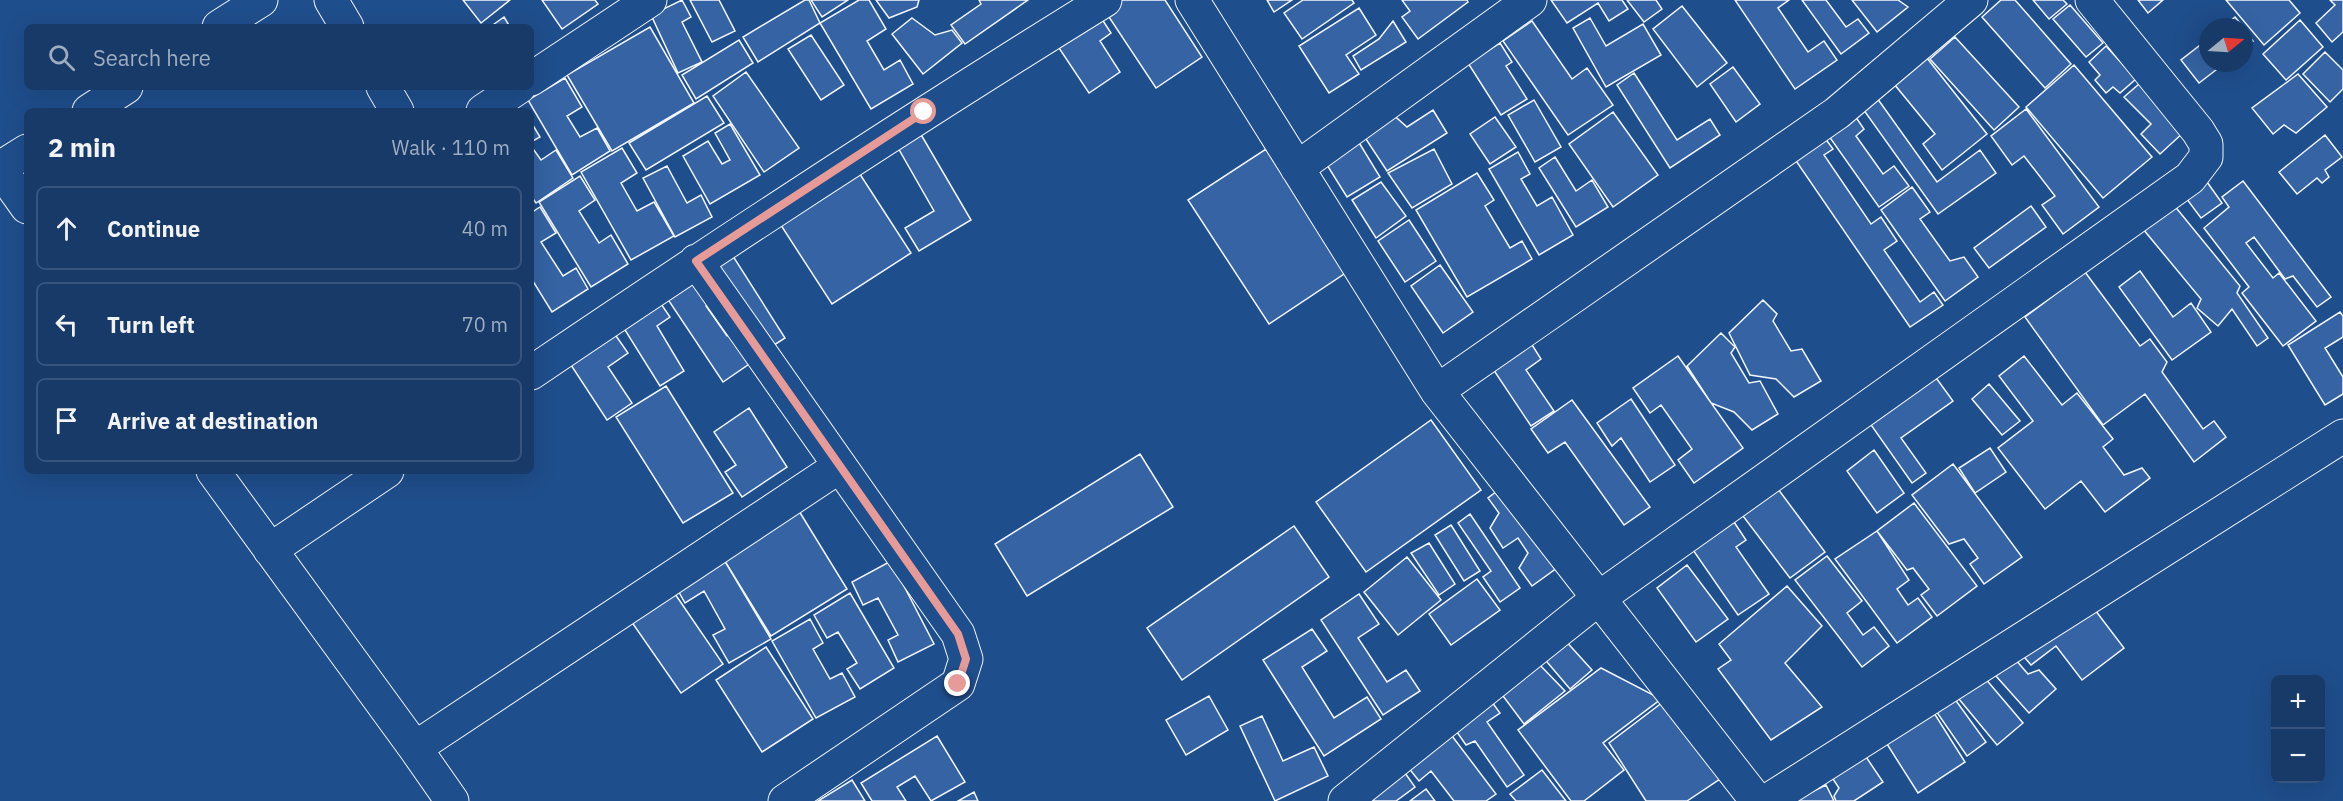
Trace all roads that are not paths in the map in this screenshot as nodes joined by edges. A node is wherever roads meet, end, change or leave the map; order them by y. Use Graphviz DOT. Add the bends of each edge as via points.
graph roads {
  1 [pos="261,0"];
  2 [pos="331,0"];
  3 [pos="651,0"];
  4 [pos="1105,0"];
  5 [pos="1192,0"];
  6 [pos="1530,0"];
  7 [pos="1971,0"];
  8 [pos="2092,0"];
  9 [pos="224,24"];
  10 [pos="345,24"];
  11 [pos="534,77"];
  12 [pos="121,90"];
  13 [pos="385,90"];
  14 [pos="514,90"];
  15 [pos="93,108"];
  16 [pos="395,108"];
  17 [pos="488,108"];
  18 [pos="24,153"];
  19 [pos="1297,168"];
  20 [pos="0,169"];
  21 [pos="24,203"];
  22 [pos="696,261"];
  23 [pos="534,371"];
  24 [pos="1437,391"];
  25 [pos="2343,436"];
  26 [pos="840,466"];
  27 [pos="215,474"];
  28 [pos="383,474"];
  29 [pos="270,550"];
  30 [pos="1599,598"];
  31 [pos="415,748"];
  32 [pos="452,801"];
  33 [pos="785,801"];
  34 [pos="1345,801"];
  35 [pos="1757,801"];
  36 [pos="1767,801"];
  1 -- 9 [label="street"];
  2 -- 10 [label="street"];
  3 -- 11 [label="street"];
  4 -- 22 [label="street"];
  5 -- 19 [label="street"];
  6 -- 19 [label="street"];
  7 -- 24 [label="street" via="1838,113"];
  8 -- 30 [label="street" via="2199,131 2206,144 2206,157 2190,178"];
  12 -- 15 [label="street"];
  13 -- 16 [label="street"];
  14 -- 17 [label="street"];
  18 -- 20 [label="street"];
  19 -- 24 [label="street"];
  20 -- 21 [label="street"];
  22 -- 23 [label="street"];
  22 -- 26 [label="street"];
  24 -- 30 [label="street"];
  25 -- 36 [label="street"];
  26 -- 31 [label="street"];
  26 -- 33 [label="street" via="958,634 966,659 958,684"];
  27 -- 29 [label="street"];
  28 -- 29 [label="street"];
  29 -- 31 [label="street"];
  30 -- 34 [label="street"];
  30 -- 35 [label="street"];
  31 -- 32 [label="street"];
}
